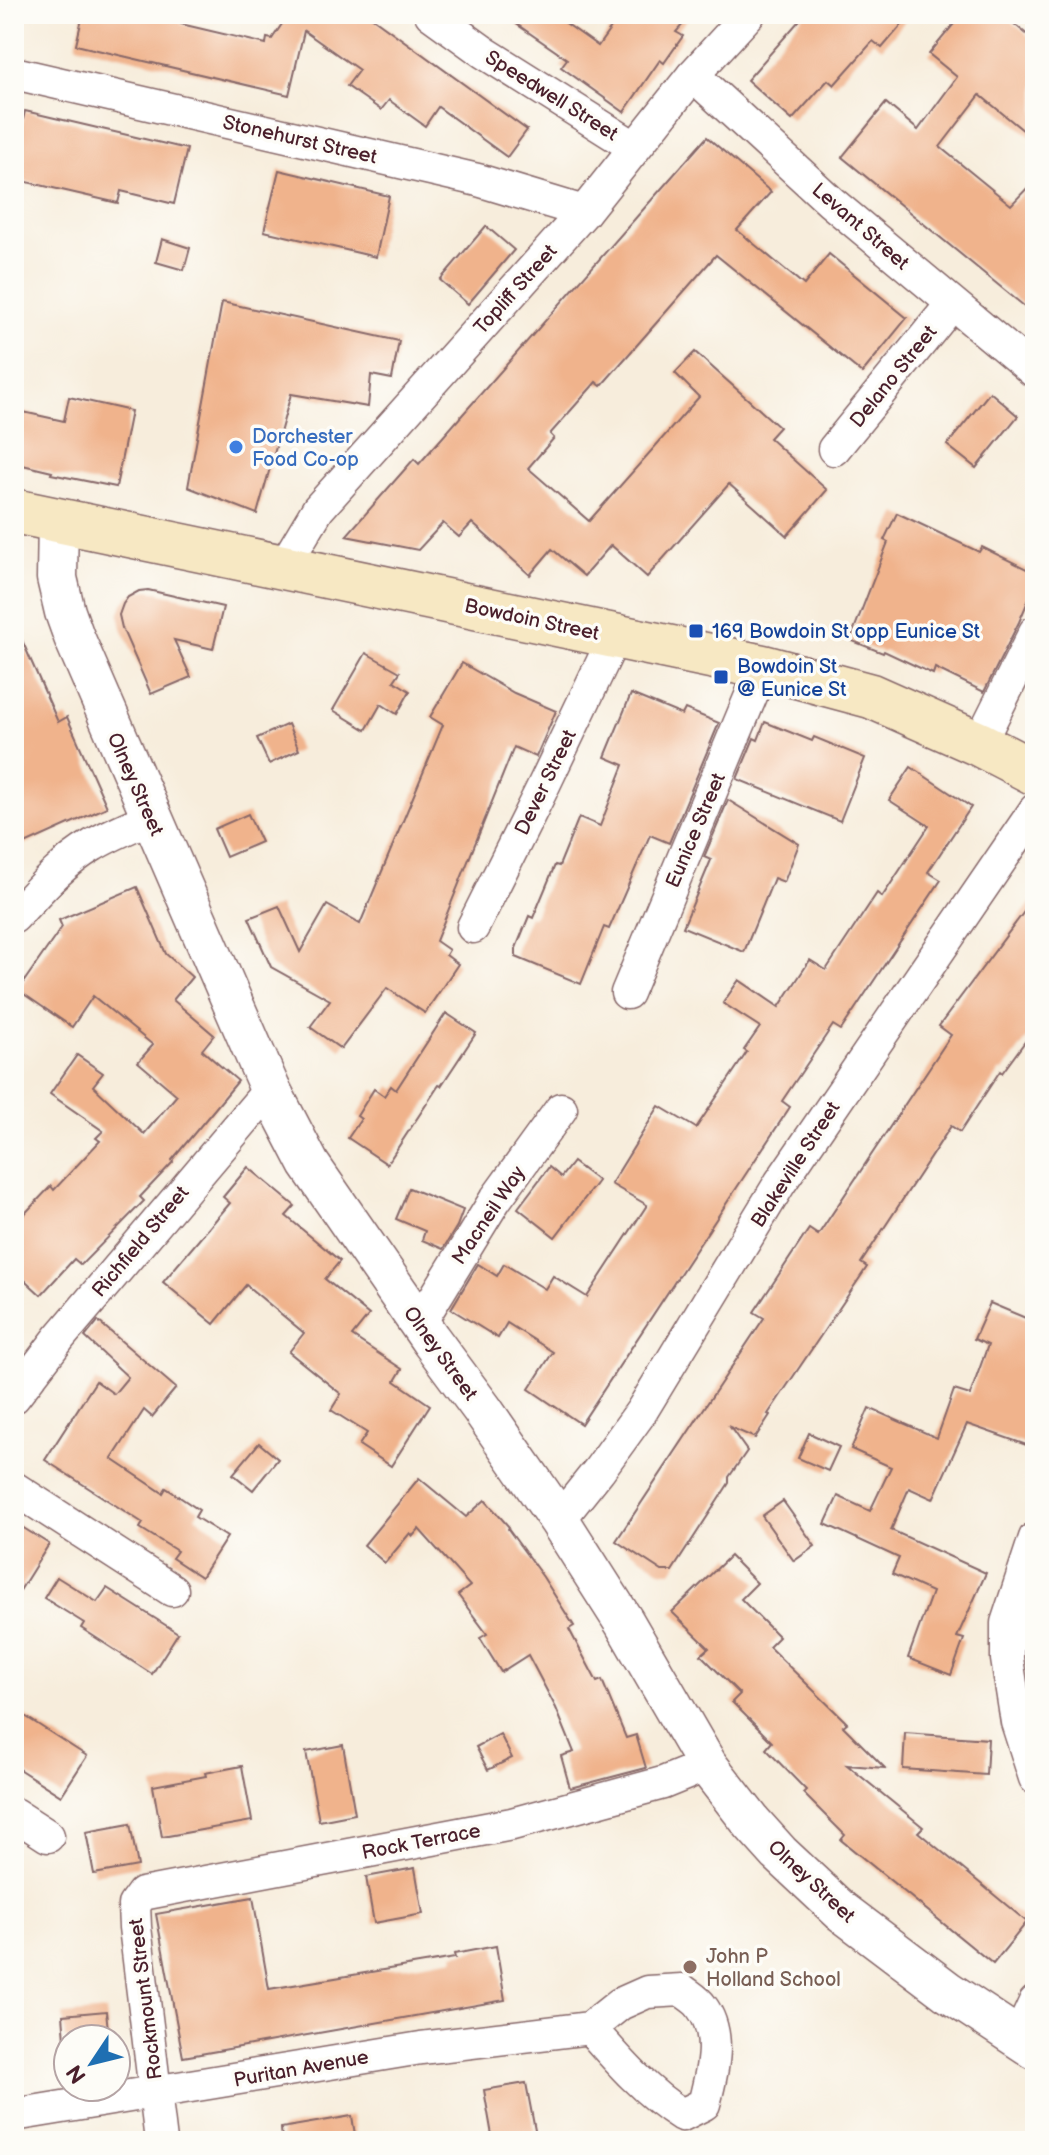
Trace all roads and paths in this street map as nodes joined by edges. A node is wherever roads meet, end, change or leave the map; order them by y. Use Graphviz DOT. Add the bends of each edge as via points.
graph roads {
  1 [pos="431,14"];
  2 [pos="749,14"];
  3 [pos="14,73"];
  4 [pos="693,75"];
  5 [pos="634,147"];
  6 [pos="584,212"];
  7 [pos="952,304"];
  8 [pos="1035,372"];
  9 [pos="834,449"];
  10 [pos="14,511"];
  11 [pos="58,519"];
  12 [pos="284,566"];
  13 [pos="1035,632"];
  14 [pos="615,636"];
  15 [pos="763,667"];
  16 [pos="979,744"];
  17 [pos="1035,773"];
  18 [pos="1035,810"];
  19 [pos="151,817"];
  20 [pos="14,917"];
  21 [pos="473,927"];
  22 [pos="627,993"];
  23 [pos="270,1089"];
  24 [pos="561,1109"];
  25 [pos="419,1324"];
  26 [pos="14,1397"];
  27 [pos="14,1488"];
  28 [pos="559,1520"];
  29 [pos="1035,1538"];
  30 [pos="172,1590"];
  31 [pos="707,1765"];
  32 [pos="1035,1778"];
  33 [pos="14,1814"];
  34 [pos="48,1836"];
  35 [pos="134,1905"];
  36 [pos="1035,2002"];
  37 [pos="590,2028"];
  38 [pos="1026,2044"];
  39 [pos="156,2093"];
  40 [pos="14,2115"];
  41 [pos="161,2141"];
  1 -- 5 [label="street, Speedwell Street"];
  2 -- 4 [label="street, Topliff Street"];
  3 -- 6 [label="street, Stonehurst Street" via="478,180"];
  4 -- 5 [label="street, Topliff Street"];
  4 -- 7 [label="street, Levant Street"];
  5 -- 6 [label="street, Topliff Street"];
  6 -- 12 [label="street, Topliff Street" via="318,509"];
  7 -- 8 [label="street, Levant Street"];
  7 -- 9 [label="street, Delano Street"];
  10 -- 11 [label="main road, Bowdoin Street"];
  11 -- 12 [label="main road, Bowdoin Street"];
  11 -- 19 [label="street, Olney Street" via="57,578 65,612"];
  12 -- 14 [label="main road, Bowdoin Street"];
  13 -- 16 [label="street"];
  14 -- 15 [label="main road, Bowdoin Street"];
  14 -- 21 [label="street, Dever Street"];
  15 -- 16 [label="main road, Bowdoin Street" via="871,696"];
  15 -- 22 [label="street, Eunice Street"];
  16 -- 17 [label="main road, Bowdoin Street"];
  18 -- 28 [label="street, Blakeville Street" via="780,1183 641,1412"];
  19 -- 20 [label="street" via="72,859"];
  19 -- 23 [label="street, Olney Street"];
  23 -- 25 [label="street, Olney Street" via="309,1164"];
  23 -- 26 [label="street, Richfield Street"];
  24 -- 25 [label="street, Macneil Way" via="495,1200"];
  25 -- 28 [label="street, Olney Street"];
  27 -- 30 [label="street"];
  28 -- 31 [label="street, Olney Street"];
  29 -- 32 [label="street" via="1007,1623 1007,1659 1017,1722"];
  31 -- 35 [label="street, Rock Terrace" via="663,1783 512,1824 142,1894"];
  31 -- 38 [label="street, Olney Street" via="779,1853 841,1911"];
  33 -- 34 [label="street"];
  35 -- 39 [label="street, Rockmount Street"];
  36 -- 38 [label="street"];
  37 -- 39 [label="street, Puritan Avenue" via="421,2048"];
  39 -- 40 [label="street, Puritan Avenue"];
  39 -- 41 [label="street, Rockmount Street"];
}
